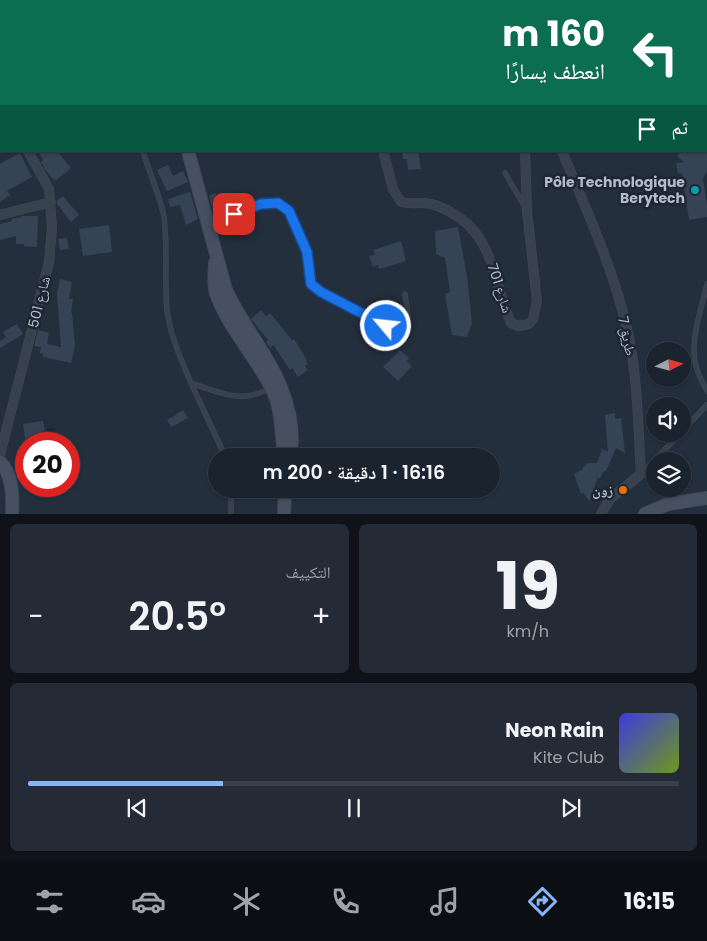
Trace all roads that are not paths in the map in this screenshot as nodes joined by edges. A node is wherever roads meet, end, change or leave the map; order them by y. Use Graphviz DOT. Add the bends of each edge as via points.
graph roads {
  1 [pos="29,152"];
  2 [pos="143,152"];
  3 [pos="188,152"];
  4 [pos="383,152"];
  5 [pos="525,152"];
  6 [pos="562,152"];
  7 [pos="505,173"];
  8 [pos="51,202"];
  9 [pos="527,211"];
  10 [pos="0,214"];
  11 [pos="208,225"];
  12 [pos="707,284"];
  13 [pos="405,294"];
  14 [pos="191,382"];
  15 [pos="275,385"];
  16 [pos="707,391"];
  17 [pos="707,405"];
  18 [pos="691,422"];
  19 [pos="671,442"];
  20 [pos="221,448"];
  21 [pos="284,448"];
  22 [pos="292,448"];
  23 [pos="0,455"];
  24 [pos="0,462"];
  25 [pos="641,474"];
  26 [pos="231,498"];
  27 [pos="285,498"];
  28 [pos="707,498"];
  29 [pos="12,514"];
  30 [pos="231,514"];
  31 [pos="284,514"];
  32 [pos="602,514"];
  33 [pos="645,514"];
  1 -- 8 [label="street, شارع 501" via="49,189"];
  2 -- 14 [label="lane" via="163,214 172,333"];
  3 -- 11 [label="street"];
  4 -- 9 [label="street, شارع 701" via="393,189 401,202 436,205 466,223 478,235 492,261 511,323 519,326 529,324 533,319 537,301"];
  5 -- 9 [label="street, شارع 701"];
  6 -- 25 [label="street, طريق 7" via="600,241 628,334 637,388"];
  7 -- 9 [label="lane"];
  8 -- 10 [label="street"];
  8 -- 23 [label="street, شارع 501" via="49,262"];
  11 -- 13 [label="lane" via="261,204 278,203 289,211 307,252 311,284 321,292 401,332 408,320"];
  11 -- 15 [label="street" via="226,290 234,309 269,362"];
  12 -- 16 [label="lane" via="694,340 696,366"];
  14 -- 15 [label="lane" via="239,397 251,396"];
  14 -- 20 [label="lane"];
  15 -- 21 [label="street"];
  15 -- 22 [label="street" via="289,410"];
  17 -- 18 [label="lane"];
  19 -- 25 [label="lane"];
  24 -- 29 [label="street" via="9,477"];
  25 -- 32 [label="street" via="610,498"];
  26 -- 30 [label="lane"];
  27 -- 31 [label="street"];
  28 -- 33 [label="street" via="668,504"];
}
